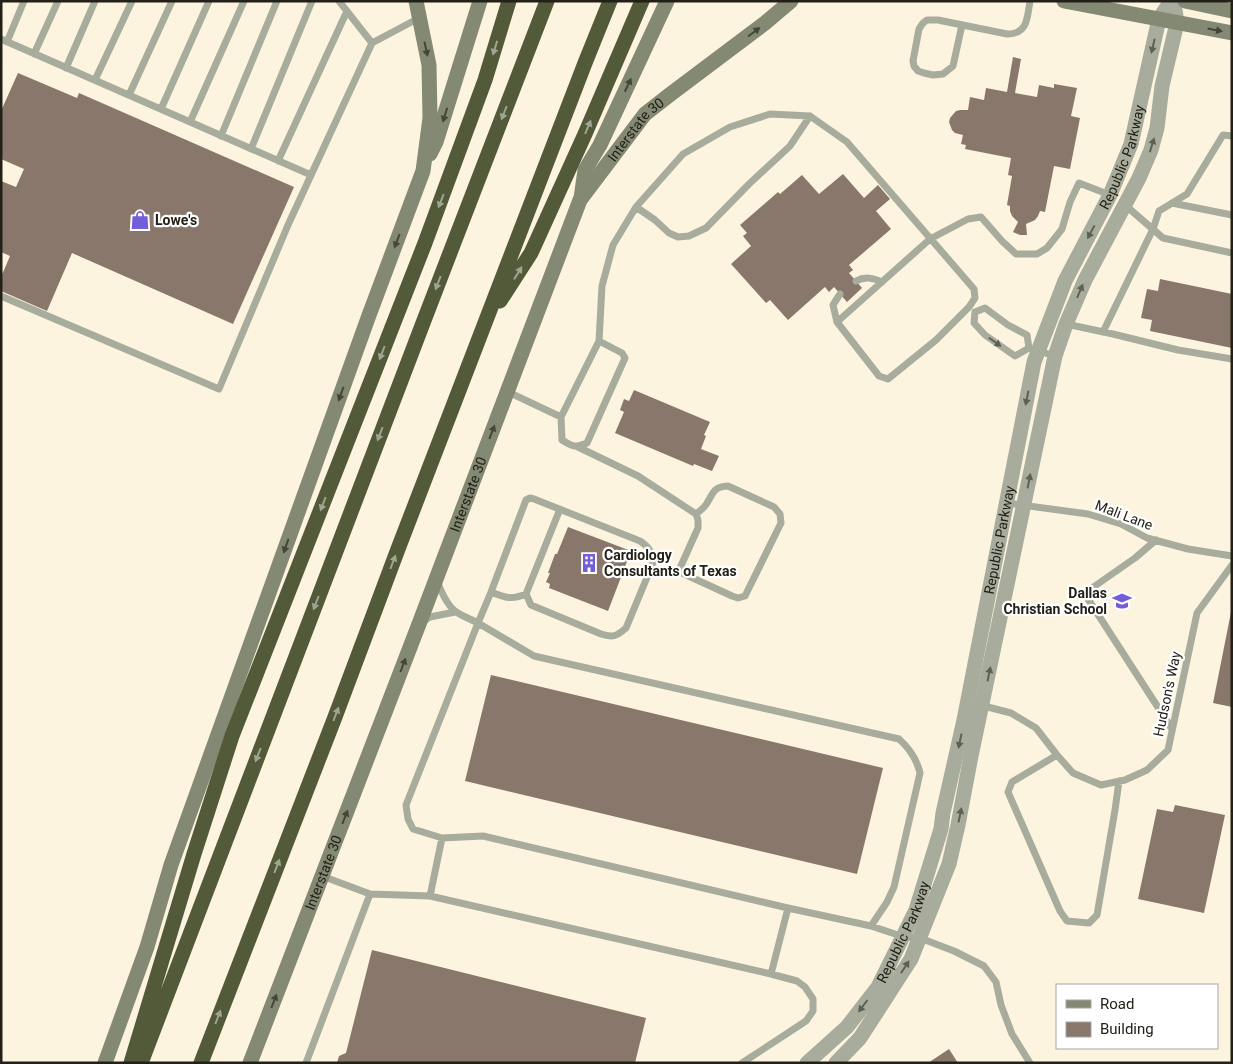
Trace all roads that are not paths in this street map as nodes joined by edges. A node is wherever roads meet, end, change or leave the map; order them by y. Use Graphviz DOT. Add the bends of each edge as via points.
graph roads {
  1 [pos="24,1"];
  2 [pos="58,1"];
  3 [pos="95,1"];
  4 [pos="132,1"];
  5 [pos="172,1"];
  6 [pos="209,1"];
  7 [pos="244,1"];
  8 [pos="277,1"];
  9 [pos="312,1"];
  10 [pos="339,1"];
  11 [pos="416,1"];
  12 [pos="480,1"];
  13 [pos="509,1"];
  14 [pos="547,1"];
  15 [pos="610,1"];
  16 [pos="642,1"];
  17 [pos="667,1"];
  18 [pos="791,1"];
  19 [pos="1030,1"];
  20 [pos="1064,1"];
  21 [pos="1172,1"];
  22 [pos="1186,1"];
  23 [pos="347,11"];
  24 [pos="1232,11"];
  25 [pos="419,18"];
  26 [pos="1159,19"];
  27 [pos="1177,22"];
  28 [pos="962,25"];
  29 [pos="1232,33"];
  30 [pos="4,40"];
  31 [pos="372,42"];
  32 [pos="34,54"];
  33 [pos="66,68"];
  34 [pos="95,80"];
  35 [pos="129,95"];
  36 [pos="161,109"];
  37 [pos="810,116"];
  38 [pos="190,122"];
  39 [pos="221,136"];
  40 [pos="1232,136"];
  41 [pos="251,149"];
  42 [pos="278,161"];
  43 [pos="422,171"];
  44 [pos="312,175"];
  45 [pos="1110,195"];
  46 [pos="580,200"];
  47 [pos="1172,203"];
  48 [pos="1125,205"];
  49 [pos="636,208"];
  50 [pos="1232,215"];
  51 [pos="1153,229"];
  52 [pos="930,239"];
  53 [pos="1232,253"];
  54 [pos="856,281"];
  55 [pos="882,282"];
  56 [pos="840,294"];
  57 [pos="1,296"];
  58 [pos="972,310"];
  59 [pos="837,322"];
  60 [pos="1066,324"];
  61 [pos="482,329"];
  62 [pos="1103,332"];
  63 [pos="599,341"];
  64 [pos="1034,350"];
  65 [pos="1055,356"];
  66 [pos="1232,359"];
  67 [pos="508,392"];
  68 [pos="561,417"];
  69 [pos="578,447"];
  70 [pos="1007,503"];
  71 [pos="1024,506"];
  72 [pos="560,509"];
  73 [pos="696,514"];
  74 [pos="1156,540"];
  75 [pos="1232,556"];
  76 [pos="1232,565"];
  77 [pos="437,576"];
  78 [pos="491,592"];
  79 [pos="526,594"];
  80 [pos="455,612"];
  81 [pos="478,623"];
  82 [pos="419,624"];
  83 [pos="975,704"];
  84 [pos="1172,729"];
  85 [pos="1057,756"];
  86 [pos="1118,781"];
  87 [pos="442,838"];
  88 [pos="322,876"];
  89 [pos="370,894"];
  90 [pos="430,896"];
  91 [pos="788,908"];
  92 [pos="871,926"];
  93 [pos="904,937"];
  94 [pos="920,938"];
  95 [pos="771,974"];
  96 [pos="105,1063"];
  97 [pos="130,1063"];
  98 [pos="141,1063"];
  99 [pos="201,1063"];
  100 [pos="250,1063"];
  101 [pos="306,1063"];
  102 [pos="742,1063"];
  103 [pos="807,1063"];
  104 [pos="836,1063"];
  105 [pos="1030,1063"];
  1 -- 30 [label="lane"];
  2 -- 32 [label="lane"];
  3 -- 33 [label="lane"];
  4 -- 34 [label="lane"];
  5 -- 35 [label="lane"];
  6 -- 36 [label="lane"];
  7 -- 38 [label="lane"];
  8 -- 39 [label="lane"];
  9 -- 41 [label="lane"];
  10 -- 23 [label="lane"];
  11 -- 25 [label="main road"];
  12 -- 43 [label="main road, one-way" via="436,142"];
  13 -- 97 [label="highway, one-way" via="485,80 425,244 232,736"];
  14 -- 98 [label="highway, one-way"];
  15 -- 61 [label="highway"];
  61 -- 16 [label="highway, one-way" via="531,253"];
  46 -- 17 [label="main road, one-way" via="585,170 600,145"];
  46 -- 18 [label="main road, Interstate 30, one-way" via="645,114"];
  19 -- 28 [label="lane" via="1027,19 1020,32 1007,34"];
  20 -- 26 [label="main road"];
  21 -- 26 [label="street, Republic Parkway"];
  21 -- 27 [label="street, Republic Parkway"];
  22 -- 24 [label="main road"];
  23 -- 31 [label="lane"];
  23 -- 42 [label="lane"];
  25 -- 31 [label="lane"];
  25 -- 43 [label="main road, one-way" via="429,65 430,118"];
  26 -- 27 [label="main road"];
  26 -- 45 [label="street, Republic Parkway, one-way" via="1131,144"];
  27 -- 29 [label="main road, one-way"];
  48 -- 27 [label="street, Republic Parkway, one-way" via="1151,150"];
  28 -- 28 [label="lane" via="938,20 923,23 918,28 914,66 933,75 949,70 953,66"];
  30 -- 32 [label="lane"];
  31 -- 44 [label="lane"];
  32 -- 33 [label="lane"];
  33 -- 34 [label="lane"];
  34 -- 35 [label="lane"];
  35 -- 36 [label="lane"];
  36 -- 38 [label="lane"];
  37 -- 49 [label="lane" via="770,114 730,127 683,154"];
  37 -- 49 [label="lane" via="790,146 706,228 678,237"];
  37 -- 52 [label="lane" via="847,142"];
  38 -- 39 [label="lane"];
  39 -- 41 [label="lane"];
  40 -- 47 [label="lane" via="1223,134 1186,194"];
  41 -- 42 [label="lane"];
  42 -- 44 [label="lane"];
  43 -- 96 [label="main road, one-way" via="171,865 147,947"];
  44 -- 57 [label="lane" via="219,389"];
  45 -- 48 [label="street"];
  45 -- 52 [label="lane" via="1079,184 1062,229 1047,248 1037,254 1016,254 981,217 968,219"];
  45 -- 64 [label="street, Republic Parkway, one-way" via="1065,281"];
  46 -- 67 [label="main road, Interstate 30"];
  47 -- 50 [label="lane"];
  47 -- 51 [label="lane" via="1159,211"];
  48 -- 51 [label="lane"];
  60 -- 48 [label="street, Republic Parkway, one-way" via="1085,280"];
  49 -- 63 [label="lane" via="613,245 602,286"];
  51 -- 53 [label="lane" via="1164,238"];
  51 -- 62 [label="lane"];
  52 -- 55 [label="lane"];
  52 -- 58 [label="lane" via="974,289"];
  54 -- 55 [label="lane" via="870,278"];
  55 -- 59 [label="lane"];
  56 -- 59 [label="lane" via="833,305"];
  58 -- 59 [label="lane" via="888,379 879,376"];
  58 -- 64 [label="lane" via="985,308 1027,335"];
  58 -- 64 [label="lane, one-way" via="974,323 985,335 1015,356"];
  60 -- 62 [label="lane"];
  60 -- 65 [label="street, Republic Parkway"];
  99 -- 61 [label="highway, one-way"];
  62 -- 66 [label="lane"];
  63 -- 68 [label="lane"];
  63 -- 69 [label="lane" via="622,353 625,358 587,443"];
  64 -- 65 [label="lane"];
  64 -- 70 [label="street, Republic Parkway, one-way"];
  71 -- 65 [label="street, Republic Parkway, one-way"];
  67 -- 68 [label="lane"];
  77 -- 67 [label="main road, Interstate 30, one-way"];
  68 -- 69 [label="lane" via="562,440"];
  69 -- 73 [label="lane" via="638,476"];
  70 -- 71 [label="lane, Mali Lane"];
  70 -- 83 [label="street, Republic Parkway"];
  71 -- 74 [label="lane, Mali Lane" via="1088,514"];
  83 -- 71 [label="street, Republic Parkway, one-way"];
  72 -- 78 [label="lane" via="534,499 526,500"];
  72 -- 79 [label="lane"];
  72 -- 79 [label="lane" via="640,541 648,546 653,563 626,628 610,637 531,605"];
  73 -- 73 [label="lane" via="698,528 680,568 682,573 732,596 745,596 781,522 780,514 774,507 728,486 720,486 714,491"];
  74 -- 75 [label="lane, Mali Lane"];
  74 -- 84 [label="lane" via="1092,588 1088,599"];
  76 -- 84 [label="lane, Hudson's Way" via="1197,613"];
  77 -- 80 [label="lane"];
  77 -- 82 [label="main road, Interstate 30"];
  78 -- 79 [label="lane" via="507,598"];
  78 -- 81 [label="lane"];
  80 -- 81 [label="lane"];
  80 -- 82 [label="lane" via="430,617"];
  81 -- 87 [label="lane" via="406,805 413,828"];
  81 -- 92 [label="lane" via="534,656 898,740 905,745 920,773 894,887"];
  88 -- 82 [label="main road, Interstate 30, one-way"];
  83 -- 85 [label="lane, Hudson's Way" via="1011,713 1036,728"];
  83 -- 93 [label="street, Republic Parkway, one-way" via="941,829 916,910"];
  94 -- 83 [label="street, Republic Parkway, one-way" via="949,864 958,825"];
  84 -- 86 [label="lane, Hudson's Way" via="1168,750 1147,770"];
  85 -- 86 [label="lane, Hudson's Way" via="1074,773 1101,785"];
  85 -- 86 [label="lane" via="1012,782 1008,792 1067,921 1089,923 1097,915"];
  87 -- 90 [label="lane"];
  87 -- 91 [label="lane" via="483,836"];
  88 -- 89 [label="lane"];
  100 -- 88 [label="main road, Interstate 30, one-way"];
  89 -- 90 [label="lane"];
  89 -- 101 [label="lane"];
  90 -- 95 [label="lane"];
  91 -- 92 [label="lane"];
  91 -- 95 [label="lane"];
  92 -- 93 [label="lane"];
  93 -- 94 [label="lane"];
  93 -- 103 [label="street, Republic Parkway, one-way" via="878,987 848,1027"];
  104 -- 94 [label="street, Republic Parkway, one-way" via="860,1038 911,959"];
  94 -- 105 [label="lane" via="984,966 996,982 1012,1034"];
  95 -- 102 [label="lane" via="806,987 813,999 813,1011 806,1021"];
}
